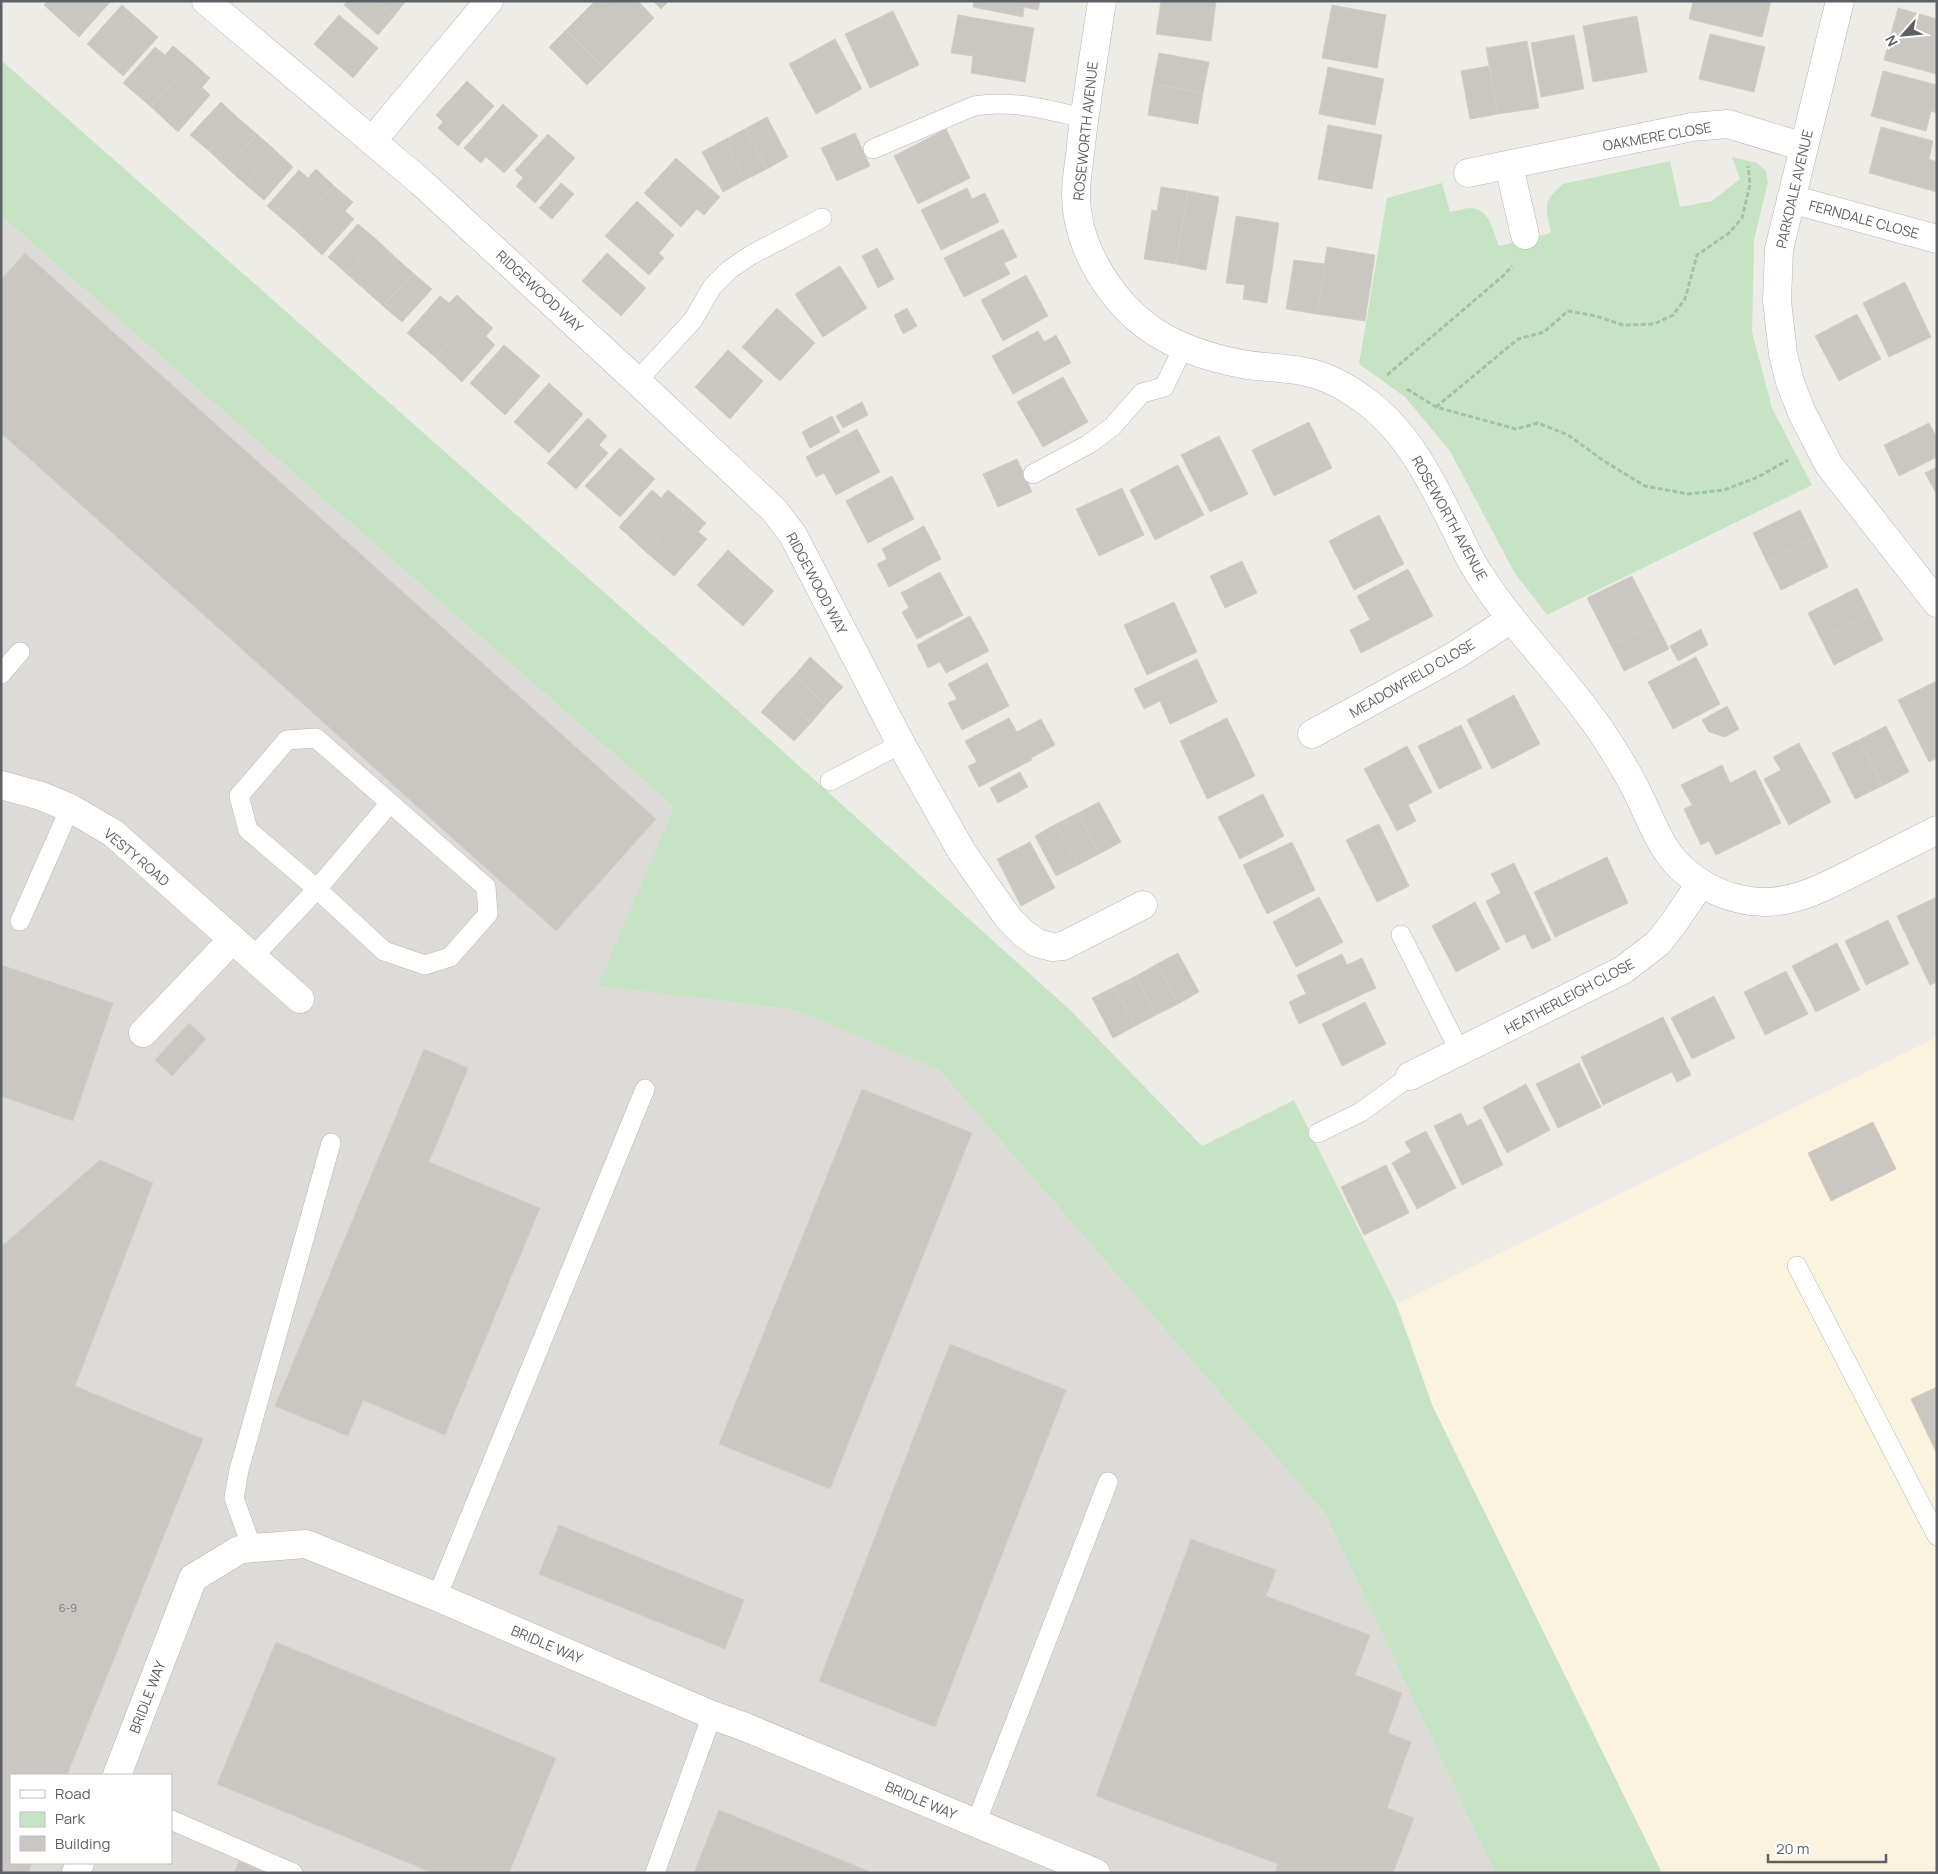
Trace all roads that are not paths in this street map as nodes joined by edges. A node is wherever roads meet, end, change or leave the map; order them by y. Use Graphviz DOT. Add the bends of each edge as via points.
graph roads {
  1 [pos="206,1"];
  2 [pos="489,1"];
  3 [pos="1102,1"];
  4 [pos="1840,1"];
  5 [pos="1084,118"];
  6 [pos="372,140"];
  7 [pos="1804,147"];
  8 [pos="873,149"];
  9 [pos="1509,166"];
  10 [pos="1468,173"];
  11 [pos="1790,199"];
  12 [pos="822,218"];
  13 [pos="1525,235"];
  14 [pos="1937,239"];
  15 [pos="1183,348"];
  16 [pos="638,380"];
  17 [pos="1033,474"];
  18 [pos="1937,602"];
  19 [pos="1511,619"];
  20 [pos="20,652"];
  21 [pos="1,674"];
  22 [pos="1312,734"];
  23 [pos="901,744"];
  24 [pos="830,781"];
  25 [pos="1,786"];
  26 [pos="390,803"];
  27 [pos="70,808"];
  28 [pos="1937,830"];
  29 [pos="1701,883"];
  30 [pos="317,889"];
  31 [pos="1143,905"];
  32 [pos="20,921"];
  33 [pos="1401,935"];
  34 [pos="232,940"];
  35 [pos="252,958"];
  36 [pos="300,999"];
  37 [pos="143,1033"];
  38 [pos="1460,1052"];
  39 [pos="1410,1076"];
  40 [pos="645,1089"];
  41 [pos="1318,1133"];
  42 [pos="331,1143"];
  43 [pos="1796,1266"];
  44 [pos="1108,1482"];
  45 [pos="1937,1536"];
  46 [pos="252,1548"];
  47 [pos="437,1597"];
  48 [pos="712,1715"];
  49 [pos="117,1774"];
  50 [pos="172,1820"];
  51 [pos="976,1823"];
  52 [pos="293,1873"];
  53 [pos="655,1873"];
  54 [pos="1096,1873"];
  1 -- 6 [label="street, RIDGEWOOD WAY"];
  2 -- 6 [label="street"];
  3 -- 5 [label="street, ROSEWORTH AVENUE"];
  4 -- 7 [label="street, PARKDALE AVENUE"];
  5 -- 8 [label="lane" via="1015,103 991,103 974,106"];
  5 -- 15 [label="street, ROSEWORTH AVENUE" via="1076,194 1079,223 1091,258 1109,289 1125,308 1145,326"];
  6 -- 16 [label="street, RIDGEWOOD WAY"];
  7 -- 9 [label="street, OAKMERE CLOSE" via="1728,124 1692,127"];
  7 -- 11 [label="street, PARKDALE AVENUE"];
  9 -- 10 [label="street, OAKMERE CLOSE"];
  9 -- 13 [label="street"];
  11 -- 14 [label="street, FERNDALE CLOSE"];
  11 -- 18 [label="street, PARKDALE AVENUE" via="1779,249 1777,301 1778,324 1790,382 1817,444 1844,486"];
  12 -- 16 [label="lane" via="729,270 712,287 693,320"];
  15 -- 17 [label="lane" via="1164,387 1142,393 1112,427 1089,444"];
  15 -- 19 [label="street, ROSEWORTH AVENUE" via="1241,364 1307,372 1364,400 1388,420 1426,470 1477,571"];
  16 -- 23 [label="street, RIDGEWOOD WAY" via="774,510 793,535"];
  19 -- 22 [label="street, MEADOWFIELD CLOSE" via="1456,654"];
  19 -- 29 [label="street, ROSEWORTH AVENUE" via="1588,711 1639,794 1661,842 1679,866"];
  20 -- 21 [label="lane"];
  23 -- 24 [label="lane"];
  23 -- 31 [label="street, RIDGEWOOD WAY" via="962,852 1009,920 1037,943 1063,946"];
  25 -- 27 [label="street, VESTY ROAD" via="41,796"];
  26 -- 30 [label="lane"];
  26 -- 30 [label="lane" via="316,738 288,740 239,796 248,830"];
  26 -- 30 [label="lane" via="486,888 488,914 450,957 425,965 384,951"];
  27 -- 32 [label="lane"];
  27 -- 34 [label="street, VESTY ROAD" via="113,833"];
  28 -- 29 [label="street, ROSEWORTH AVENUE" via="1818,890 1794,898 1752,902 1728,897"];
  29 -- 38 [label="street, HEATHERLEIGH CLOSE" via="1658,943 1642,957 1623,970"];
  30 -- 35 [label="lane"];
  33 -- 38 [label="lane"];
  34 -- 35 [label="street, VESTY ROAD"];
  34 -- 37 [label="street"];
  35 -- 36 [label="street, VESTY ROAD"];
  38 -- 39 [label="street, HEATHERLEIGH CLOSE"];
  39 -- 41 [label="lane" via="1361,1112"];
  40 -- 47 [label="lane"];
  42 -- 46 [label="lane" via="239,1470 234,1498"];
  43 -- 45 [label="lane"];
  44 -- 51 [label="lane"];
  46 -- 47 [label="street, BRIDLE WAY" via="306,1544"];
  46 -- 49 [label="street, BRIDLE WAY" via="239,1550 193,1578"];
  47 -- 48 [label="street, BRIDLE WAY"];
  48 -- 51 [label="street, BRIDLE WAY"];
  48 -- 53 [label="lane"];
  50 -- 52 [label="lane"];
  51 -- 54 [label="street, BRIDLE WAY"];
}
